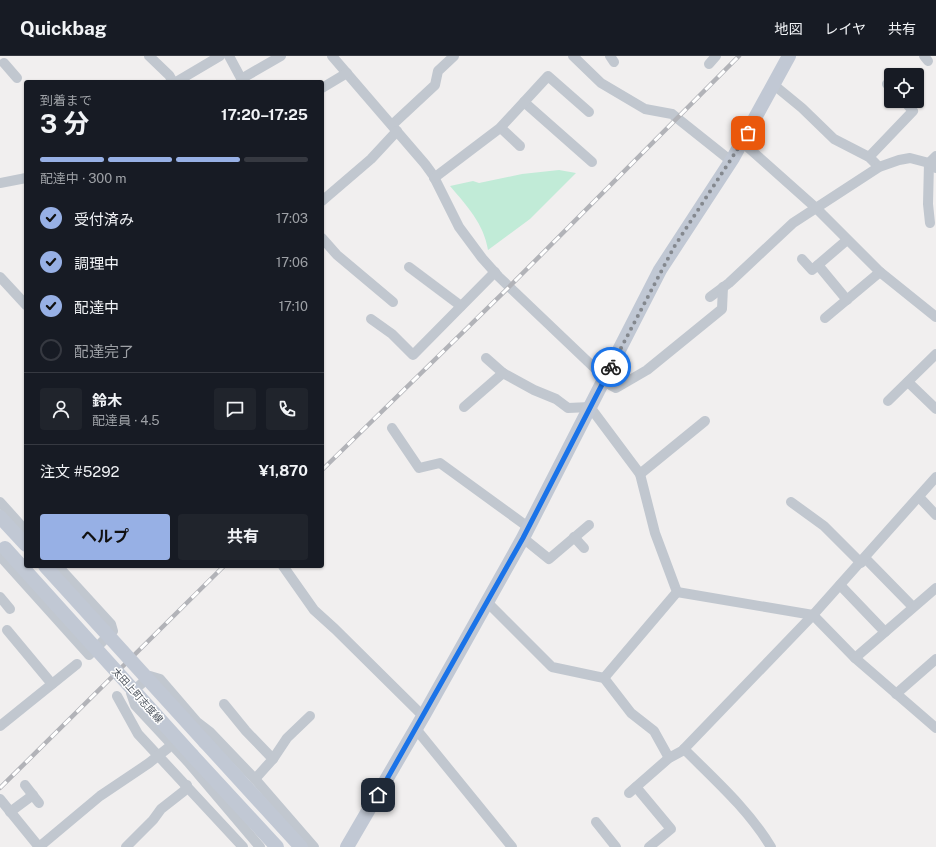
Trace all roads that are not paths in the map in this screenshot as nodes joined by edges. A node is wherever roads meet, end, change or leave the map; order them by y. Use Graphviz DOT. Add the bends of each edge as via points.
graph roads {
  1 [pos="149,56"];
  2 [pos="220,56"];
  3 [pos="229,56"];
  4 [pos="281,56"];
  5 [pos="332,56"];
  6 [pos="573,56"];
  7 [pos="716,56"];
  8 [pos="789,56"];
  9 [pos="451,57"];
  10 [pos="4,62"];
  11 [pos="709,64"];
  12 [pos="347,73"];
  13 [pos="17,78"];
  14 [pos="173,80"];
  15 [pos="178,80"];
  16 [pos="241,80"];
  17 [pos="244,80"];
  18 [pos="774,85"];
  19 [pos="324,87"];
  20 [pos="524,102"];
  21 [pos="911,108"];
  22 [pos="589,112"];
  23 [pos="395,128"];
  24 [pos="500,128"];
  25 [pos="742,142"];
  26 [pos="520,146"];
  27 [pos="869,157"];
  28 [pos="731,161"];
  29 [pos="592,162"];
  30 [pos="934,162"];
  31 [pos="879,166"];
  32 [pos="24,178"];
  33 [pos="434,178"];
  34 [pos="0,183"];
  35 [pos="324,199"];
  36 [pos="816,208"];
  37 [pos="930,223"];
  38 [pos="324,240"];
  39 [pos="847,240"];
  40 [pos="802,259"];
  41 [pos="818,264"];
  42 [pos="409,267"];
  43 [pos="495,272"];
  44 [pos="880,272"];
  45 [pos="0,277"];
  46 [pos="723,287"];
  47 [pos="710,296"];
  48 [pos="847,300"];
  49 [pos="393,302"];
  50 [pos="24,303"];
  51 [pos="461,306"];
  52 [pos="936,317"];
  53 [pos="825,318"];
  54 [pos="371,319"];
  55 [pos="936,354"];
  56 [pos="486,358"];
  57 [pos="503,373"];
  58 [pos="604,380"];
  59 [pos="908,382"];
  60 [pos="888,401"];
  61 [pos="464,407"];
  62 [pos="590,407"];
  63 [pos="936,409"];
  64 [pos="705,421"];
  65 [pos="392,428"];
  66 [pos="640,474"];
  67 [pos="936,477"];
  68 [pos="919,497"];
  69 [pos="0,502"];
  70 [pos="792,502"];
  71 [pos="936,515"];
  72 [pos="0,517"];
  73 [pos="589,525"];
  74 [pos="526,532"];
  75 [pos="23,537"];
  76 [pos="574,537"];
  77 [pos="584,548"];
  78 [pos="2,549"];
  79 [pos="863,560"];
  80 [pos="47,568"];
  81 [pos="60,568"];
  82 [pos="284,568"];
  83 [pos="840,585"];
  84 [pos="936,588"];
  85 [pos="677,592"];
  86 [pos="0,597"];
  87 [pos="487,602"];
  88 [pos="913,607"];
  89 [pos="10,609"];
  90 [pos="812,615"];
  91 [pos="7,630"];
  92 [pos="885,632"];
  93 [pos="855,658"];
  94 [pos="936,659"];
  95 [pos="77,664"];
  96 [pos="604,678"];
  97 [pos="52,684"];
  98 [pos="896,694"];
  99 [pos="117,696"];
  100 [pos="224,704"];
  101 [pos="310,716"];
  102 [pos="423,716"];
  103 [pos="0,726"];
  104 [pos="936,728"];
  105 [pos="416,729"];
  106 [pos="168,748"];
  107 [pos="684,749"];
  108 [pos="159,756"];
  109 [pos="669,758"];
  110 [pos="273,759"];
  111 [pos="255,779"];
  112 [pos="25,785"];
  113 [pos="187,785"];
  114 [pos="0,799"];
  115 [pos="10,812"];
  116 [pos="596,822"];
  117 [pos="133,845"];
  118 [pos="39,847"];
  119 [pos="243,847"];
  120 [pos="260,847"];
  121 [pos="277,847"];
  122 [pos="301,847"];
  123 [pos="314,847"];
  124 [pos="347,847"];
  125 [pos="512,847"];
  126 [pos="616,847"];
  127 [pos="649,847"];
  128 [pos="771,847"];
  1 -- 14 [label="street"];
  2 -- 15 [label="street"];
  3 -- 16 [label="street"];
  4 -- 17 [label="street"];
  5 -- 12 [label="street"];
  6 -- 28 [label="street" via="601,83 646,109 672,114"];
  7 -- 11 [label="street"];
  8 -- 18 [label="main road"];
  9 -- 23 [label="street" via="438,71 435,84"];
  10 -- 13 [label="street"];
  12 -- 19 [label="street"];
  12 -- 23 [label="street"];
  18 -- 25 [label="main road"];
  18 -- 27 [label="street" via="834,139"];
  20 -- 22 [label="street" via="548,76"];
  20 -- 24 [label="street"];
  20 -- 29 [label="street"];
  21 -- 27 [label="street" via="914,111"];
  23 -- 33 [label="street"];
  23 -- 35 [label="street" via="371,159"];
  24 -- 26 [label="street"];
  24 -- 33 [label="street"];
  25 -- 28 [label="main road"];
  25 -- 36 [label="street"];
  27 -- 31 [label="street"];
  28 -- 58 [label="main road" via="670,253"];
  30 -- 31 [label="street" via="910,158"];
  30 -- 37 [label="street" via="928,204"];
  31 -- 36 [label="street"];
  32 -- 34 [label="street"];
  33 -- 43 [label="street" via="460,227"];
  36 -- 39 [label="street"];
  36 -- 46 [label="street" via="793,223"];
  38 -- 49 [label="street" via="337,255"];
  39 -- 41 [label="street"];
  39 -- 44 [label="street"];
  40 -- 41 [label="street" via="812,270"];
  41 -- 48 [label="street"];
  42 -- 51 [label="street"];
  43 -- 51 [label="street"];
  43 -- 58 [label="street"];
  44 -- 48 [label="street"];
  44 -- 52 [label="street"];
  45 -- 50 [label="street"];
  46 -- 47 [label="street"];
  46 -- 58 [label="street" via="722,308 647,370 616,388"];
  48 -- 53 [label="street"];
  51 -- 54 [label="street" via="413,355 392,334"];
  55 -- 59 [label="street"];
  56 -- 57 [label="street"];
  57 -- 61 [label="street"];
  57 -- 62 [label="street" via="556,399 568,408"];
  58 -- 62 [label="main road"];
  59 -- 60 [label="street"];
  59 -- 63 [label="street"];
  62 -- 66 [label="street"];
  62 -- 74 [label="main road"];
  64 -- 66 [label="street"];
  65 -- 74 [label="street" via="419,468 440,462"];
  66 -- 85 [label="street" via="655,533"];
  67 -- 68 [label="street"];
  68 -- 71 [label="street"];
  68 -- 79 [label="street"];
  69 -- 75 [label="street"];
  70 -- 79 [label="street"];
  72 -- 75 [label="main road"];
  73 -- 76 [label="street"];
  74 -- 76 [label="street" via="549,559"];
  74 -- 87 [label="main road"];
  76 -- 77 [label="street"];
  78 -- 81 [label="street" via="89,655 113,631 111,624"];
  78 -- 121 [label="main road, 太田上町志度線, bridge"];
  79 -- 83 [label="street"];
  79 -- 88 [label="street"];
  80 -- 122 [label="main road, 太田上町志度線, bridge"];
  82 -- 102 [label="street" via="314,610"];
  83 -- 90 [label="street"];
  83 -- 92 [label="street"];
  84 -- 88 [label="street"];
  85 -- 90 [label="street"];
  85 -- 96 [label="street"];
  86 -- 89 [label="street"];
  87 -- 96 [label="street" via="552,667"];
  87 -- 102 [label="main road"];
  88 -- 92 [label="street"];
  90 -- 93 [label="street"];
  90 -- 107 [label="street"];
  91 -- 97 [label="street"];
  92 -- 93 [label="street"];
  93 -- 98 [label="street"];
  94 -- 98 [label="street"];
  95 -- 97 [label="street"];
  96 -- 109 [label="street" via="631,713 654,732"];
  97 -- 103 [label="street"];
  98 -- 104 [label="street"];
  99 -- 108 [label="street" via="133,727"];
  100 -- 110 [label="street"];
  101 -- 110 [label="street" via="287,738"];
  102 -- 105 [label="main road"];
  105 -- 124 [label="main road"];
  105 -- 125 [label="street"];
  106 -- 108 [label="street"];
  107 -- 109 [label="street"];
  107 -- 128 [label="street" via="759,827"];
  108 -- 113 [label="street"];
  108 -- 118 [label="street" via="100,796"];
  109 -- 127 [label="street" via="633,790 671,829"];
  110 -- 111 [label="street"];
  111 -- 120 [label="street" via="210,732 195,723 160,679 150,676 131,693 135,705 188,762"];
  111 -- 123 [label="street"];
  112 -- 115 [label="street" via="36,799"];
  113 -- 117 [label="street" via="184,791 161,809"];
  113 -- 119 [label="street"];
  114 -- 115 [label="street"];
  115 -- 118 [label="street"];
  116 -- 126 [label="street"];
}
